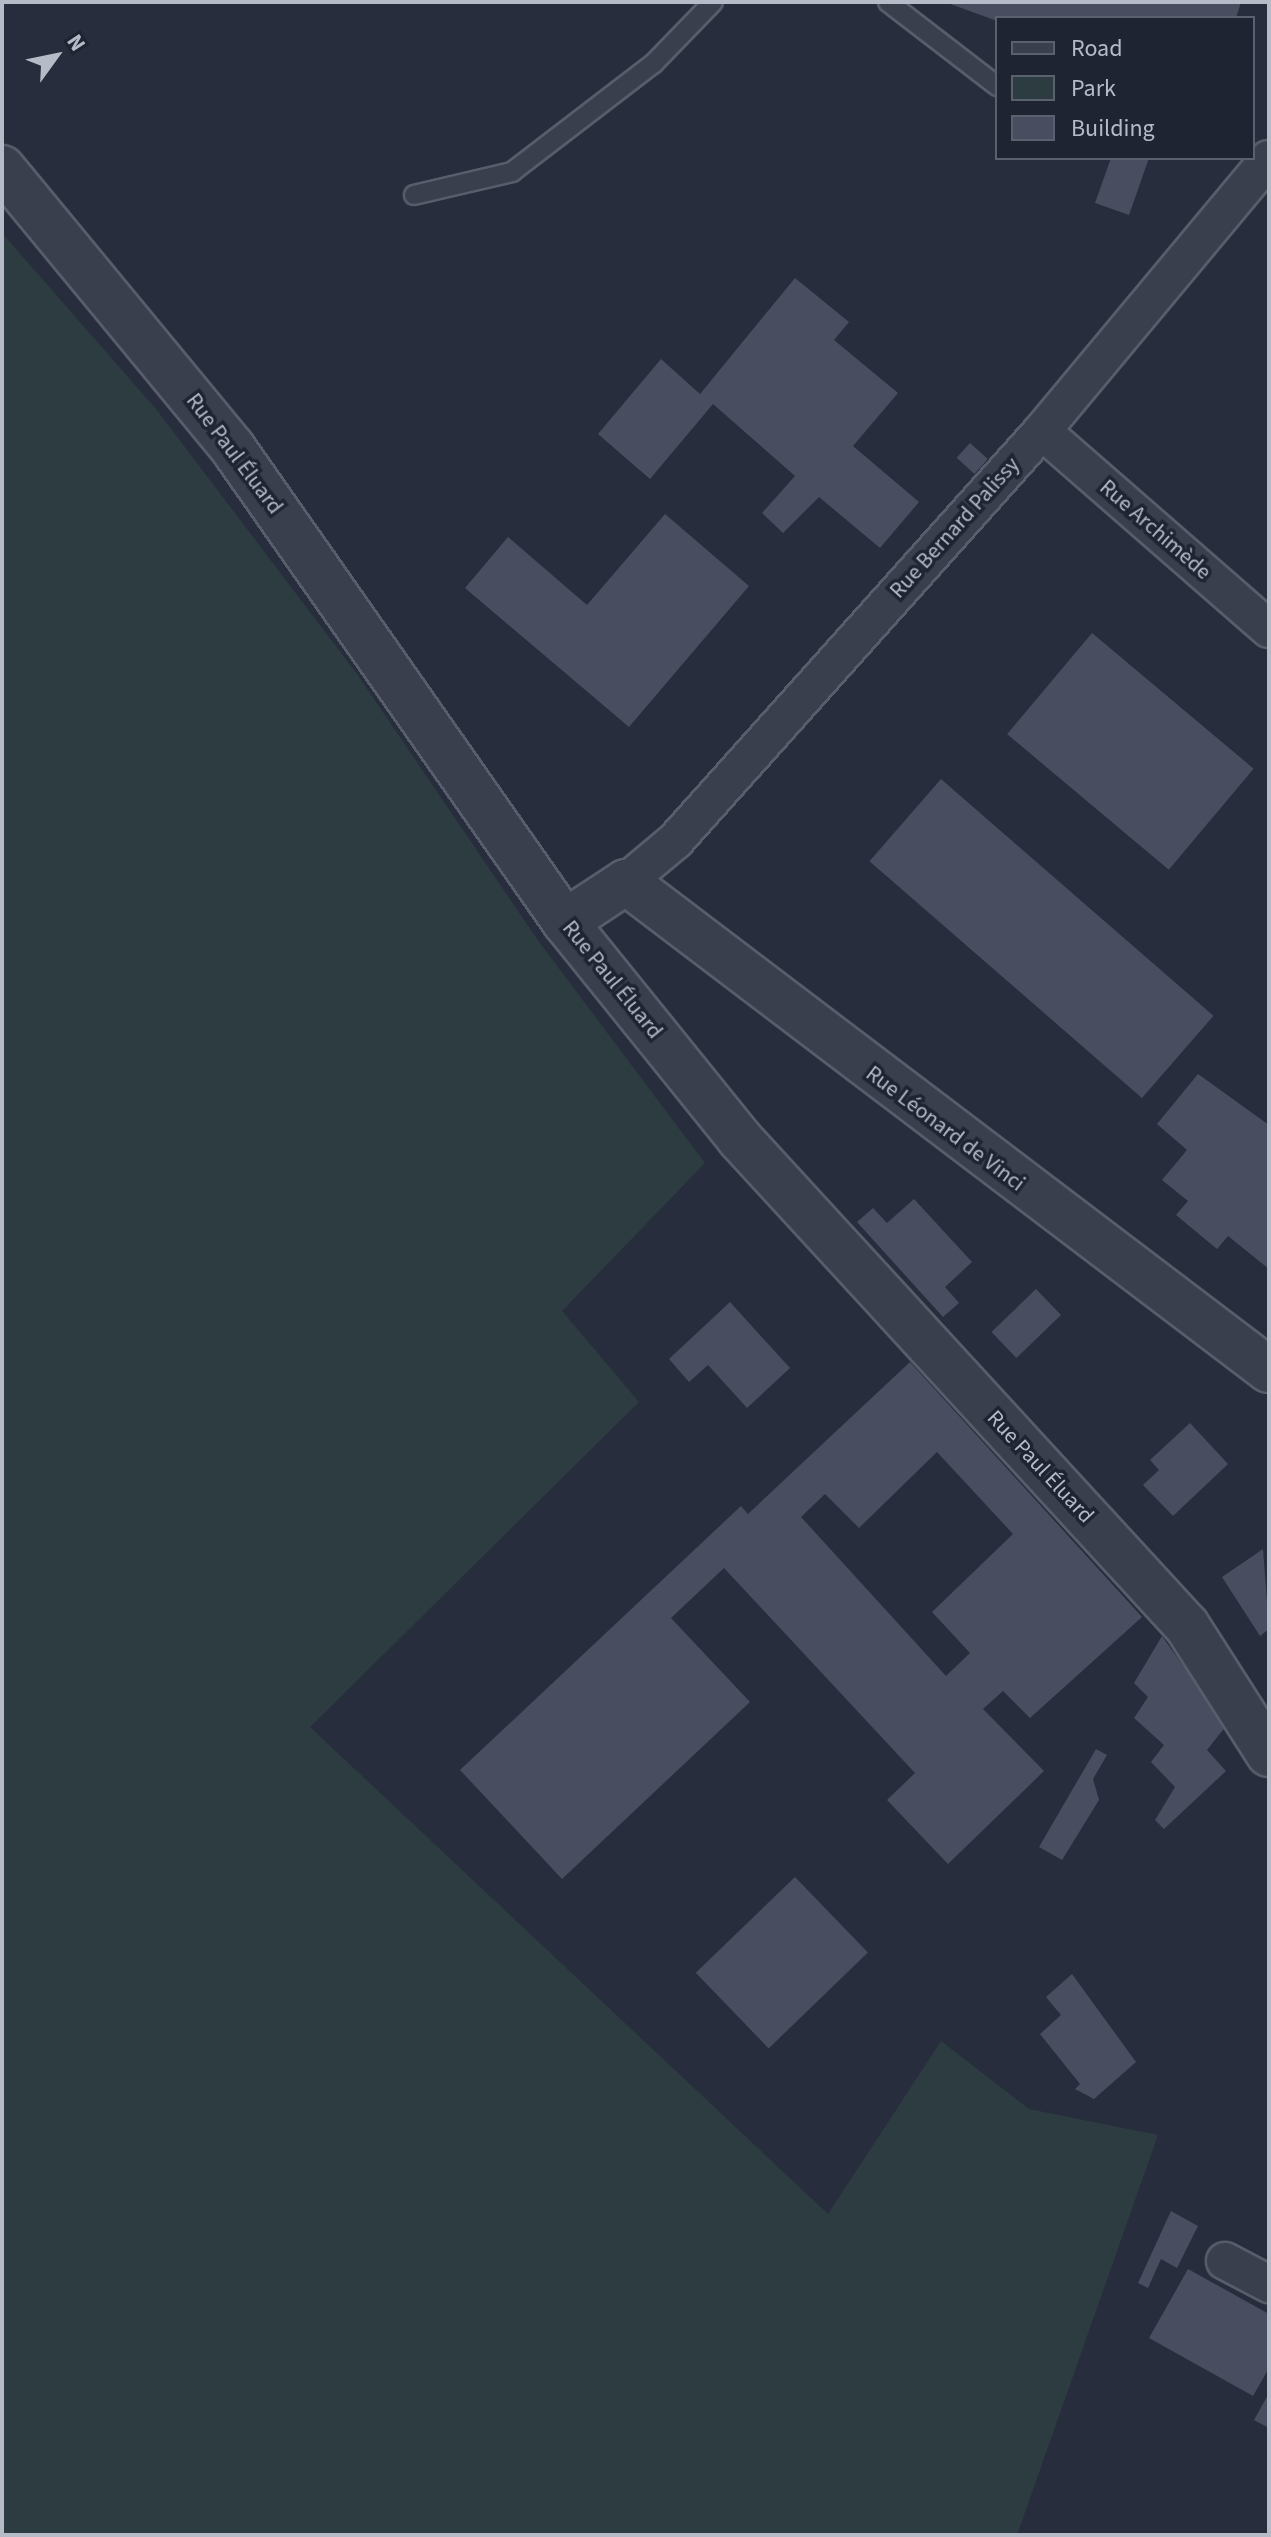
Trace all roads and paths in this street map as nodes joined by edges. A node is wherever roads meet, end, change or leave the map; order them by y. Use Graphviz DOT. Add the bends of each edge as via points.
graph roads {
  1 [pos="713,2"];
  2 [pos="888,2"];
  3 [pos="995,84"];
  4 [pos="1269,159"];
  5 [pos="2,168"];
  6 [pos="414,195"];
  7 [pos="1042,431"];
  8 [pos="1269,629"];
  9 [pos="626,882"];
  10 [pos="565,922"];
  11 [pos="1269,1370"];
  12 [pos="1269,1754"];
  13 [pos="1225,2261"];
  14 [pos="1269,2284"];
  1 -- 6 [label="lane" via="653,64 512,172"];
  2 -- 3 [label="lane"];
  4 -- 7 [label="street, Rue Bernard Palissy"];
  5 -- 10 [label="street, Rue Paul Éluard" via="232,447"];
  7 -- 8 [label="street, Rue Archimède"];
  7 -- 9 [label="street, Rue Bernard Palissy" via="675,841"];
  9 -- 10 [label="street"];
  9 -- 11 [label="street, Rue Léonard de Vinci"];
  10 -- 12 [label="street, Rue Paul Éluard" via="739,1138 1187,1626"];
  13 -- 14 [label="street"];
}
